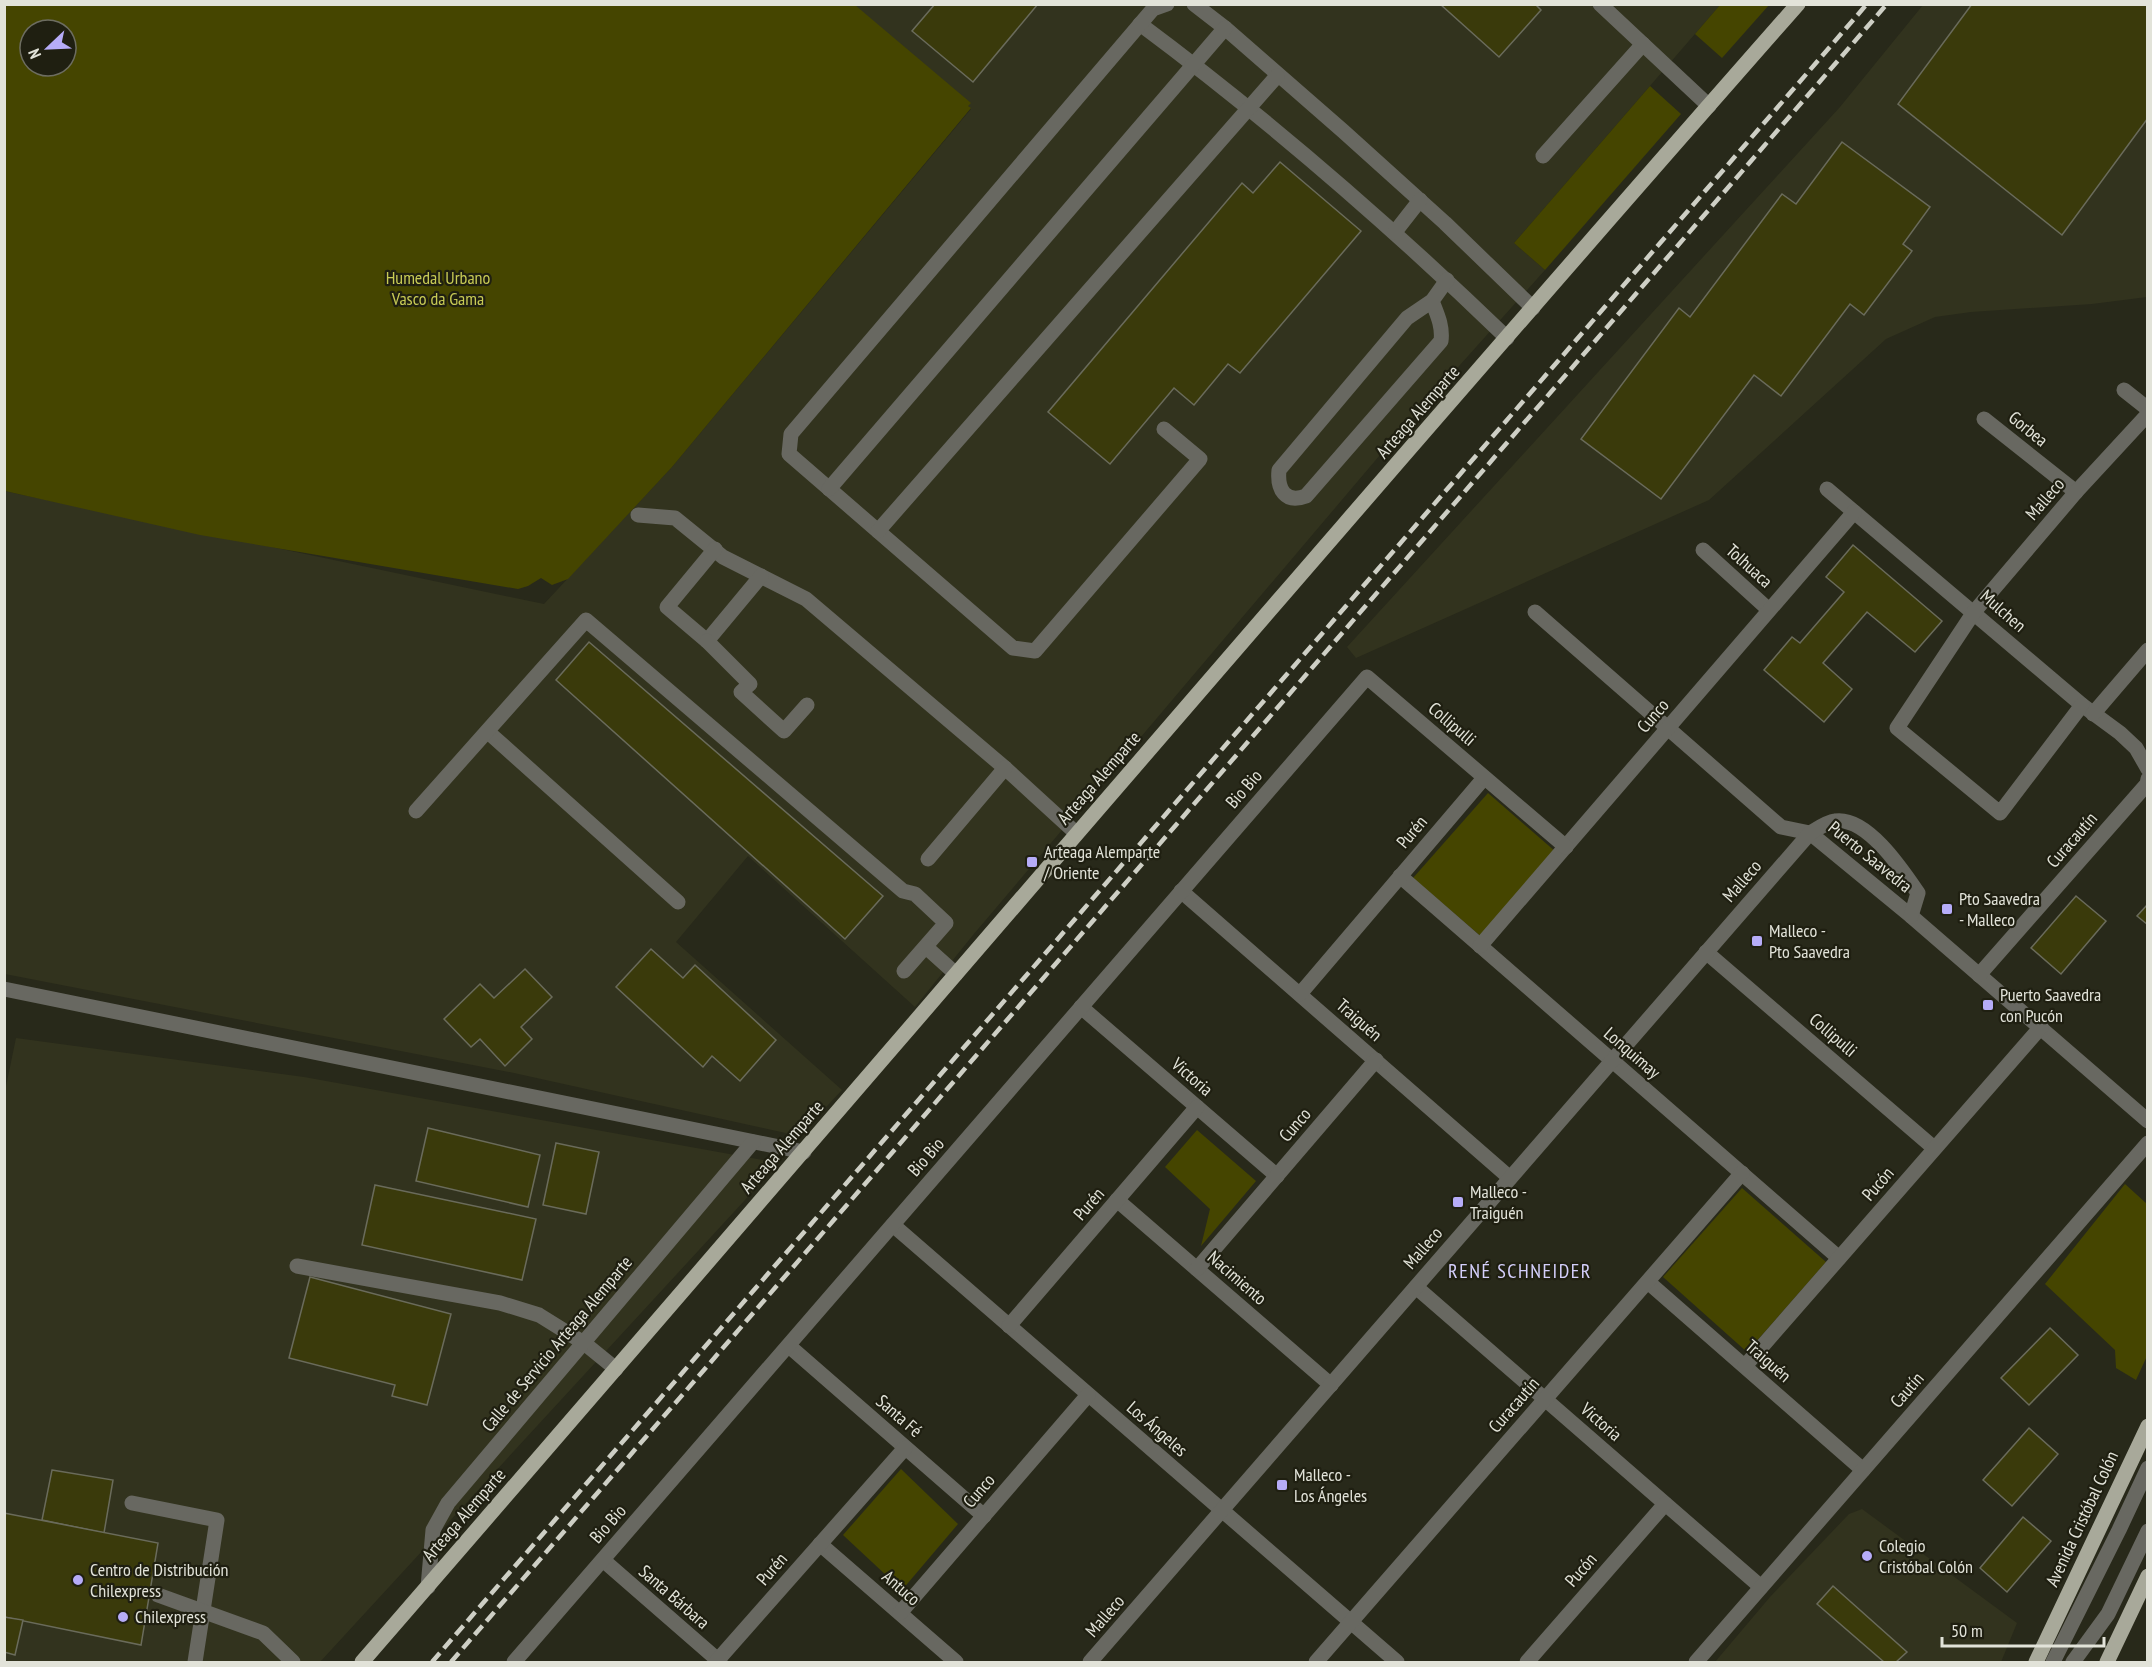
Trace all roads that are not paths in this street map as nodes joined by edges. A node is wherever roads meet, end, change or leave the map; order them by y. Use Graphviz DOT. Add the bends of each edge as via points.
graph roads {
  1 [pos="1167,4"];
  2 [pos="1194,4"];
  3 [pos="1600,4"];
  4 [pos="1798,4"];
  5 [pos="1140,24"];
  6 [pos="1224,28"];
  7 [pos="1643,44"];
  8 [pos="1195,65"];
  9 [pos="1277,75"];
  10 [pos="1709,105"];
  11 [pos="1249,109"];
  12 [pos="1543,156"];
  13 [pos="1420,200"];
  14 [pos="1395,232"];
  15 [pos="1447,280"];
  16 [pos="1432,301"];
  17 [pos="1533,308"];
  18 [pos="1507,338"];
  19 [pos="2124,390"];
  20 [pos="2148,408"];
  21 [pos="2148,414"];
  22 [pos="1984,419"];
  23 [pos="1164,429"];
  24 [pos="829,489"];
  25 [pos="1827,489"];
  26 [pos="2076,492"];
  27 [pos="1854,512"];
  28 [pos="638,515"];
  29 [pos="878,531"];
  30 [pos="715,549"];
  31 [pos="1703,550"];
  32 [pos="761,576"];
  33 [pos="1769,610"];
  34 [pos="1535,612"];
  35 [pos="1974,612"];
  36 [pos="707,641"];
  37 [pos="2148,650"];
  38 [pos="1367,677"];
  39 [pos="807,705"];
  40 [pos="2088,709"];
  41 [pos="1668,728"];
  42 [pos="488,732"];
  43 [pos="1005,768"];
  44 [pos="2148,769"];
  45 [pos="1484,778"];
  46 [pos="2148,779"];
  47 [pos="2147,784"];
  48 [pos="416,811"];
  49 [pos="1077,833"];
  50 [pos="1809,833"];
  51 [pos="1566,847"];
  52 [pos="928,859"];
  53 [pos="1400,876"];
  54 [pos="1181,891"];
  55 [pos="678,902"];
  56 [pos="1911,916"];
  57 [pos="1480,946"];
  58 [pos="926,947"];
  59 [pos="1706,952"];
  60 [pos="904,971"];
  61 [pos="956,974"];
  62 [pos="1979,975"];
  63 [pos="4,988"];
  64 [pos="1300,994"];
  65 [pos="1081,1007"];
  66 [pos="2041,1027"];
  67 [pos="1376,1060"];
  68 [pos="1612,1061"];
  69 [pos="1197,1107"];
  70 [pos="2148,1121"];
  71 [pos="753,1142"];
  72 [pos="2148,1143"];
  73 [pos="1934,1148"];
  74 [pos="804,1152"];
  75 [pos="1742,1173"];
  76 [pos="1276,1176"];
  77 [pos="1510,1178"];
  78 [pos="1118,1200"];
  79 [pos="893,1225"];
  80 [pos="1839,1258"];
  81 [pos="297,1266"];
  82 [pos="1197,1269"];
  83 [pos="1648,1281"];
  84 [pos="1416,1287"];
  85 [pos="1009,1326"];
  86 [pos="584,1343"];
  87 [pos="789,1346"];
  88 [pos="1745,1366"];
  89 [pos="616,1370"];
  90 [pos="1330,1385"];
  91 [pos="1088,1395"];
  92 [pos="1545,1400"];
  93 [pos="2148,1426"];
  94 [pos="905,1448"];
  95 [pos="2148,1468"];
  96 [pos="1863,1470"];
  97 [pos="132,1503"];
  98 [pos="1665,1504"];
  99 [pos="1222,1511"];
  100 [pos="984,1516"];
  101 [pos="2148,1531"];
  102 [pos="820,1544"];
  103 [pos="603,1560"];
  104 [pos="2148,1576"];
  105 [pos="428,1587"];
  106 [pos="1761,1587"];
  107 [pos="158,1595"];
  108 [pos="203,1612"];
  109 [pos="900,1613"];
  110 [pos="1351,1623"];
  111 [pos="195,1662"];
  112 [pos="293,1662"];
  113 [pos="362,1662"];
  114 [pos="514,1662"];
  115 [pos="718,1662"];
  116 [pos="956,1662"];
  117 [pos="1090,1662"];
  118 [pos="1317,1662"];
  119 [pos="1397,1662"];
  120 [pos="1527,1662"];
  121 [pos="1696,1662"];
  122 [pos="2036,1662"];
  123 [pos="2054,1662"];
  124 [pos="2073,1662"];
  125 [pos="2107,1662"];
  1 -- 5 [label="street" via="1153,9"];
  2 -- 6 [label="street"];
  3 -- 7 [label="street"];
  4 -- 10 [label="main road, Arteaga Alemparte"];
  5 -- 8 [label="street"];
  5 -- 24 [label="street" via="791,434 789,454"];
  6 -- 8 [label="street"];
  6 -- 9 [label="street"];
  7 -- 10 [label="street"];
  7 -- 12 [label="street"];
  8 -- 11 [label="street"];
  8 -- 24 [label="street"];
  9 -- 11 [label="street"];
  9 -- 13 [label="street"];
  10 -- 17 [label="main road, Arteaga Alemparte"];
  11 -- 14 [label="street"];
  11 -- 29 [label="street"];
  13 -- 14 [label="street"];
  13 -- 17 [label="street"];
  14 -- 15 [label="street"];
  15 -- 16 [label="street"];
  15 -- 18 [label="street"];
  16 -- 16 [label="street" via="1441,340 1306,496 1297,500 1288,497 1278,482 1279,470 1407,318"];
  17 -- 18 [label="main road, Arteaga Alemparte"];
  18 -- 49 [label="main road, Arteaga Alemparte"];
  19 -- 20 [label="street"];
  21 -- 26 [label="street, Malleco"];
  22 -- 26 [label="street, Gorbea"];
  23 -- 29 [label="street" via="1200,459 1035,651 1013,648"];
  24 -- 29 [label="street"];
  25 -- 27 [label="street, Mulchen"];
  26 -- 35 [label="street, Malleco"];
  27 -- 33 [label="street, Cunco"];
  27 -- 35 [label="street, Mulchen"];
  28 -- 30 [label="street" via="675,518"];
  30 -- 32 [label="street"];
  30 -- 36 [label="street" via="667,607"];
  31 -- 33 [label="street, Tolhuaca"];
  32 -- 36 [label="street"];
  32 -- 43 [label="street" via="806,599"];
  33 -- 41 [label="street, Cunco"];
  34 -- 41 [label="street, Puerto Saavedra"];
  35 -- 40 [label="street, Mulchen"];
  35 -- 40 [label="street, Malleco" via="1897,728 2000,813"];
  36 -- 39 [label="street" via="750,684 741,692 784,731"];
  37 -- 40 [label="street"];
  38 -- 45 [label="street, Collipulli"];
  38 -- 54 [label="street, Bio Bio"];
  40 -- 44 [label="street, Mulchen" via="2136,748"];
  41 -- 50 [label="street, Puerto Saavedra" via="1781,827"];
  41 -- 51 [label="street, Cunco"];
  42 -- 48 [label="street"];
  42 -- 55 [label="street"];
  42 -- 58 [label="street" via="586,620 903,891 915,894 946,923"];
  43 -- 49 [label="street"];
  43 -- 52 [label="street"];
  45 -- 51 [label="street, Collipulli"];
  45 -- 53 [label="street, Purén"];
  46 -- 47 [label="street"];
  47 -- 62 [label="street, Curacautín"];
  49 -- 61 [label="main road, Arteaga Alemparte"];
  50 -- 56 [label="street, Puerto Saavedra"];
  50 -- 56 [label="street" via="1836,821 1846,822 1855,824 1880,844 1918,893"];
  50 -- 59 [label="street, Malleco"];
  51 -- 57 [label="street, Cunco"];
  53 -- 57 [label="street, Lonquimay"];
  53 -- 64 [label="street, Purén"];
  54 -- 64 [label="street, Traiguén"];
  54 -- 65 [label="street, Bio Bio"];
  56 -- 62 [label="street, Puerto Saavedra"];
  57 -- 68 [label="street, Lonquimay"];
  58 -- 60 [label="street"];
  58 -- 61 [label="street"];
  59 -- 68 [label="street, Malleco"];
  59 -- 73 [label="street, Collipulli"];
  61 -- 74 [label="main road, Arteaga Alemparte"];
  62 -- 66 [label="street, Puerto Saavedra"];
  63 -- 71 [label="street"];
  64 -- 67 [label="street, Traiguén"];
  65 -- 69 [label="street, Victoria"];
  65 -- 79 [label="street, Bio Bio"];
  66 -- 70 [label="street, Puerto Saavedra"];
  66 -- 73 [label="street, Pucón"];
  67 -- 76 [label="street, Cunco"];
  67 -- 77 [label="street, Traiguén"];
  68 -- 75 [label="street, Lonquimay"];
  68 -- 77 [label="street, Malleco"];
  69 -- 76 [label="street, Victoria"];
  69 -- 78 [label="street, Purén"];
  71 -- 74 [label="street"];
  71 -- 86 [label="street, Calle de Servicio Arteaga Alemparte"];
  72 -- 96 [label="street, Cautín"];
  73 -- 80 [label="street, Pucón"];
  74 -- 89 [label="main road, Arteaga Alemparte"];
  75 -- 80 [label="street, Lonquimay"];
  75 -- 83 [label="street, Curacautín"];
  76 -- 82 [label="street, Cunco"];
  77 -- 84 [label="street, Malleco"];
  78 -- 82 [label="street, Nacimiento"];
  78 -- 85 [label="street, Purén"];
  79 -- 85 [label="street, Los Ángeles"];
  79 -- 87 [label="street, Bio Bio"];
  80 -- 88 [label="street, Pucón"];
  81 -- 86 [label="street" via="500,1302 539,1315"];
  82 -- 90 [label="street, Nacimiento"];
  83 -- 88 [label="street, Traiguén"];
  83 -- 92 [label="street, Curacautín"];
  84 -- 90 [label="street, Malleco"];
  84 -- 92 [label="street, Victoria"];
  85 -- 91 [label="street, Los Ángeles"];
  86 -- 89 [label="street"];
  86 -- 105 [label="street, Calle de Servicio Arteaga Alemparte" via="448,1503 433,1530"];
  87 -- 94 [label="street, Santa Fé"];
  87 -- 103 [label="street, Bio Bio"];
  88 -- 96 [label="street, Traiguén"];
  89 -- 105 [label="main road, Arteaga Alemparte"];
  90 -- 99 [label="street, Malleco"];
  91 -- 99 [label="street, Los Ángeles"];
  91 -- 100 [label="street, Cunco"];
  92 -- 98 [label="street, Victoria"];
  92 -- 110 [label="street, Curacautín"];
  93 -- 122 [label="main road, Avenida Cristóbal Colón"];
  94 -- 100 [label="street, Santa Fé"];
  94 -- 102 [label="street, Purén"];
  95 -- 123 [label="street"];
  96 -- 106 [label="street, Cautín"];
  97 -- 108 [label="street" via="217,1520"];
  98 -- 106 [label="street, Victoria"];
  98 -- 120 [label="street, Pucón"];
  99 -- 110 [label="street, Los Ángeles"];
  99 -- 117 [label="street, Malleco"];
  100 -- 109 [label="street, Cunco"];
  101 -- 124 [label="street" via="2108,1614"];
  102 -- 109 [label="street, Antuco"];
  102 -- 115 [label="street, Purén"];
  103 -- 114 [label="street, Bio Bio"];
  103 -- 115 [label="street, Santa Bárbara"];
  104 -- 125 [label="main road"];
  105 -- 113 [label="main road, Arteaga Alemparte"];
  106 -- 121 [label="street, Cautín"];
  107 -- 108 [label="street"];
  108 -- 111 [label="street"];
  108 -- 112 [label="street" via="263,1633"];
  109 -- 116 [label="street, Antuco"];
  110 -- 118 [label="street, Curacautín"];
  110 -- 119 [label="street, Los Ángeles"];
}
